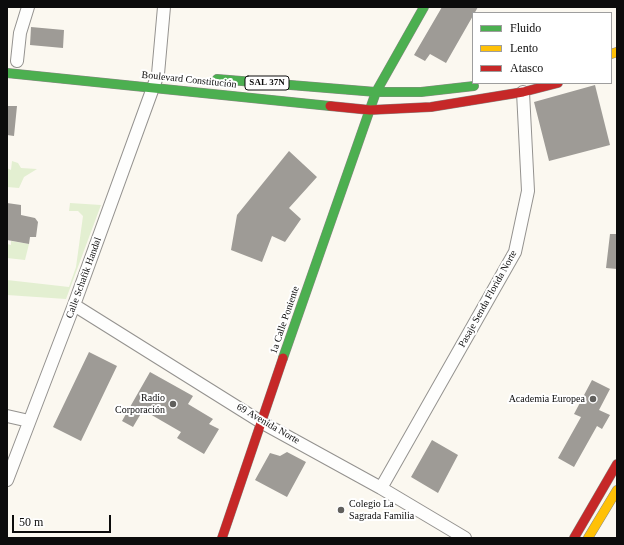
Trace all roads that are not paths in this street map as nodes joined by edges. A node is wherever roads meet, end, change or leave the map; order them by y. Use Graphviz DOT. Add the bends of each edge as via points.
graph roads {
  1 [pos="28,7"];
  2 [pos="164,7"];
  3 [pos="424,7"];
  4 [pos="16,61"];
  5 [pos="7,73"];
  6 [pos="204,78"];
  7 [pos="485,84"];
  8 [pos="554,84"];
  9 [pos="153,87"];
  10 [pos="376,92"];
  11 [pos="523,92"];
  12 [pos="370,110"];
  13 [pos="74,305"];
  14 [pos="7,416"];
  15 [pos="29,421"];
  16 [pos="261,422"];
  17 [pos="617,464"];
  18 [pos="7,480"];
  19 [pos="381,488"];
  20 [pos="617,490"];
  21 [pos="222,538"];
  22 [pos="465,538"];
  23 [pos="574,538"];
  24 [pos="588,538"];
  1 -- 4 [label="street" via="20,33"];
  2 -- 9 [label="street, Calle Schafik Handal" via="158,74"];
  3 -- 10 [label="main road"];
  5 -- 9 [label="main road, Boulevard Constitución / SAL 37N"];
  6 -- 10 [label="main road, Boulevard Constitución / SAL 37N"];
  7 -- 10 [label="main road, Boulevard Constitución / SAL 37N" via="422,92"];
  8 -- 11 [label="main road, Boulevard Constitución / SAL 37N"];
  9 -- 12 [label="main road, Boulevard Constitución / SAL 37N"];
  9 -- 13 [label="street, Calle Schafik Handal"];
  10 -- 12 [label="main road, 1a Calle Poniente"];
  11 -- 12 [label="main road, Boulevard Constitución / SAL 37N" via="431,107"];
  11 -- 19 [label="street, Pasaje Senda Florida Norte" via="528,191 515,252"];
  12 -- 16 [label="main road, 1a Calle Poniente"];
  13 -- 15 [label="street, Calle Schafik Handal"];
  13 -- 16 [label="street, 69 Avenida Norte"];
  14 -- 15 [label="street"];
  15 -- 18 [label="street, Calle Schafik Handal"];
  16 -- 19 [label="street, 69 Avenida Norte"];
  16 -- 21 [label="main road, 1a Calle Poniente"];
  17 -- 23 [label="main road"];
  19 -- 22 [label="street, 69 Avenida Norte"];
  20 -- 24 [label="main road"];
}
